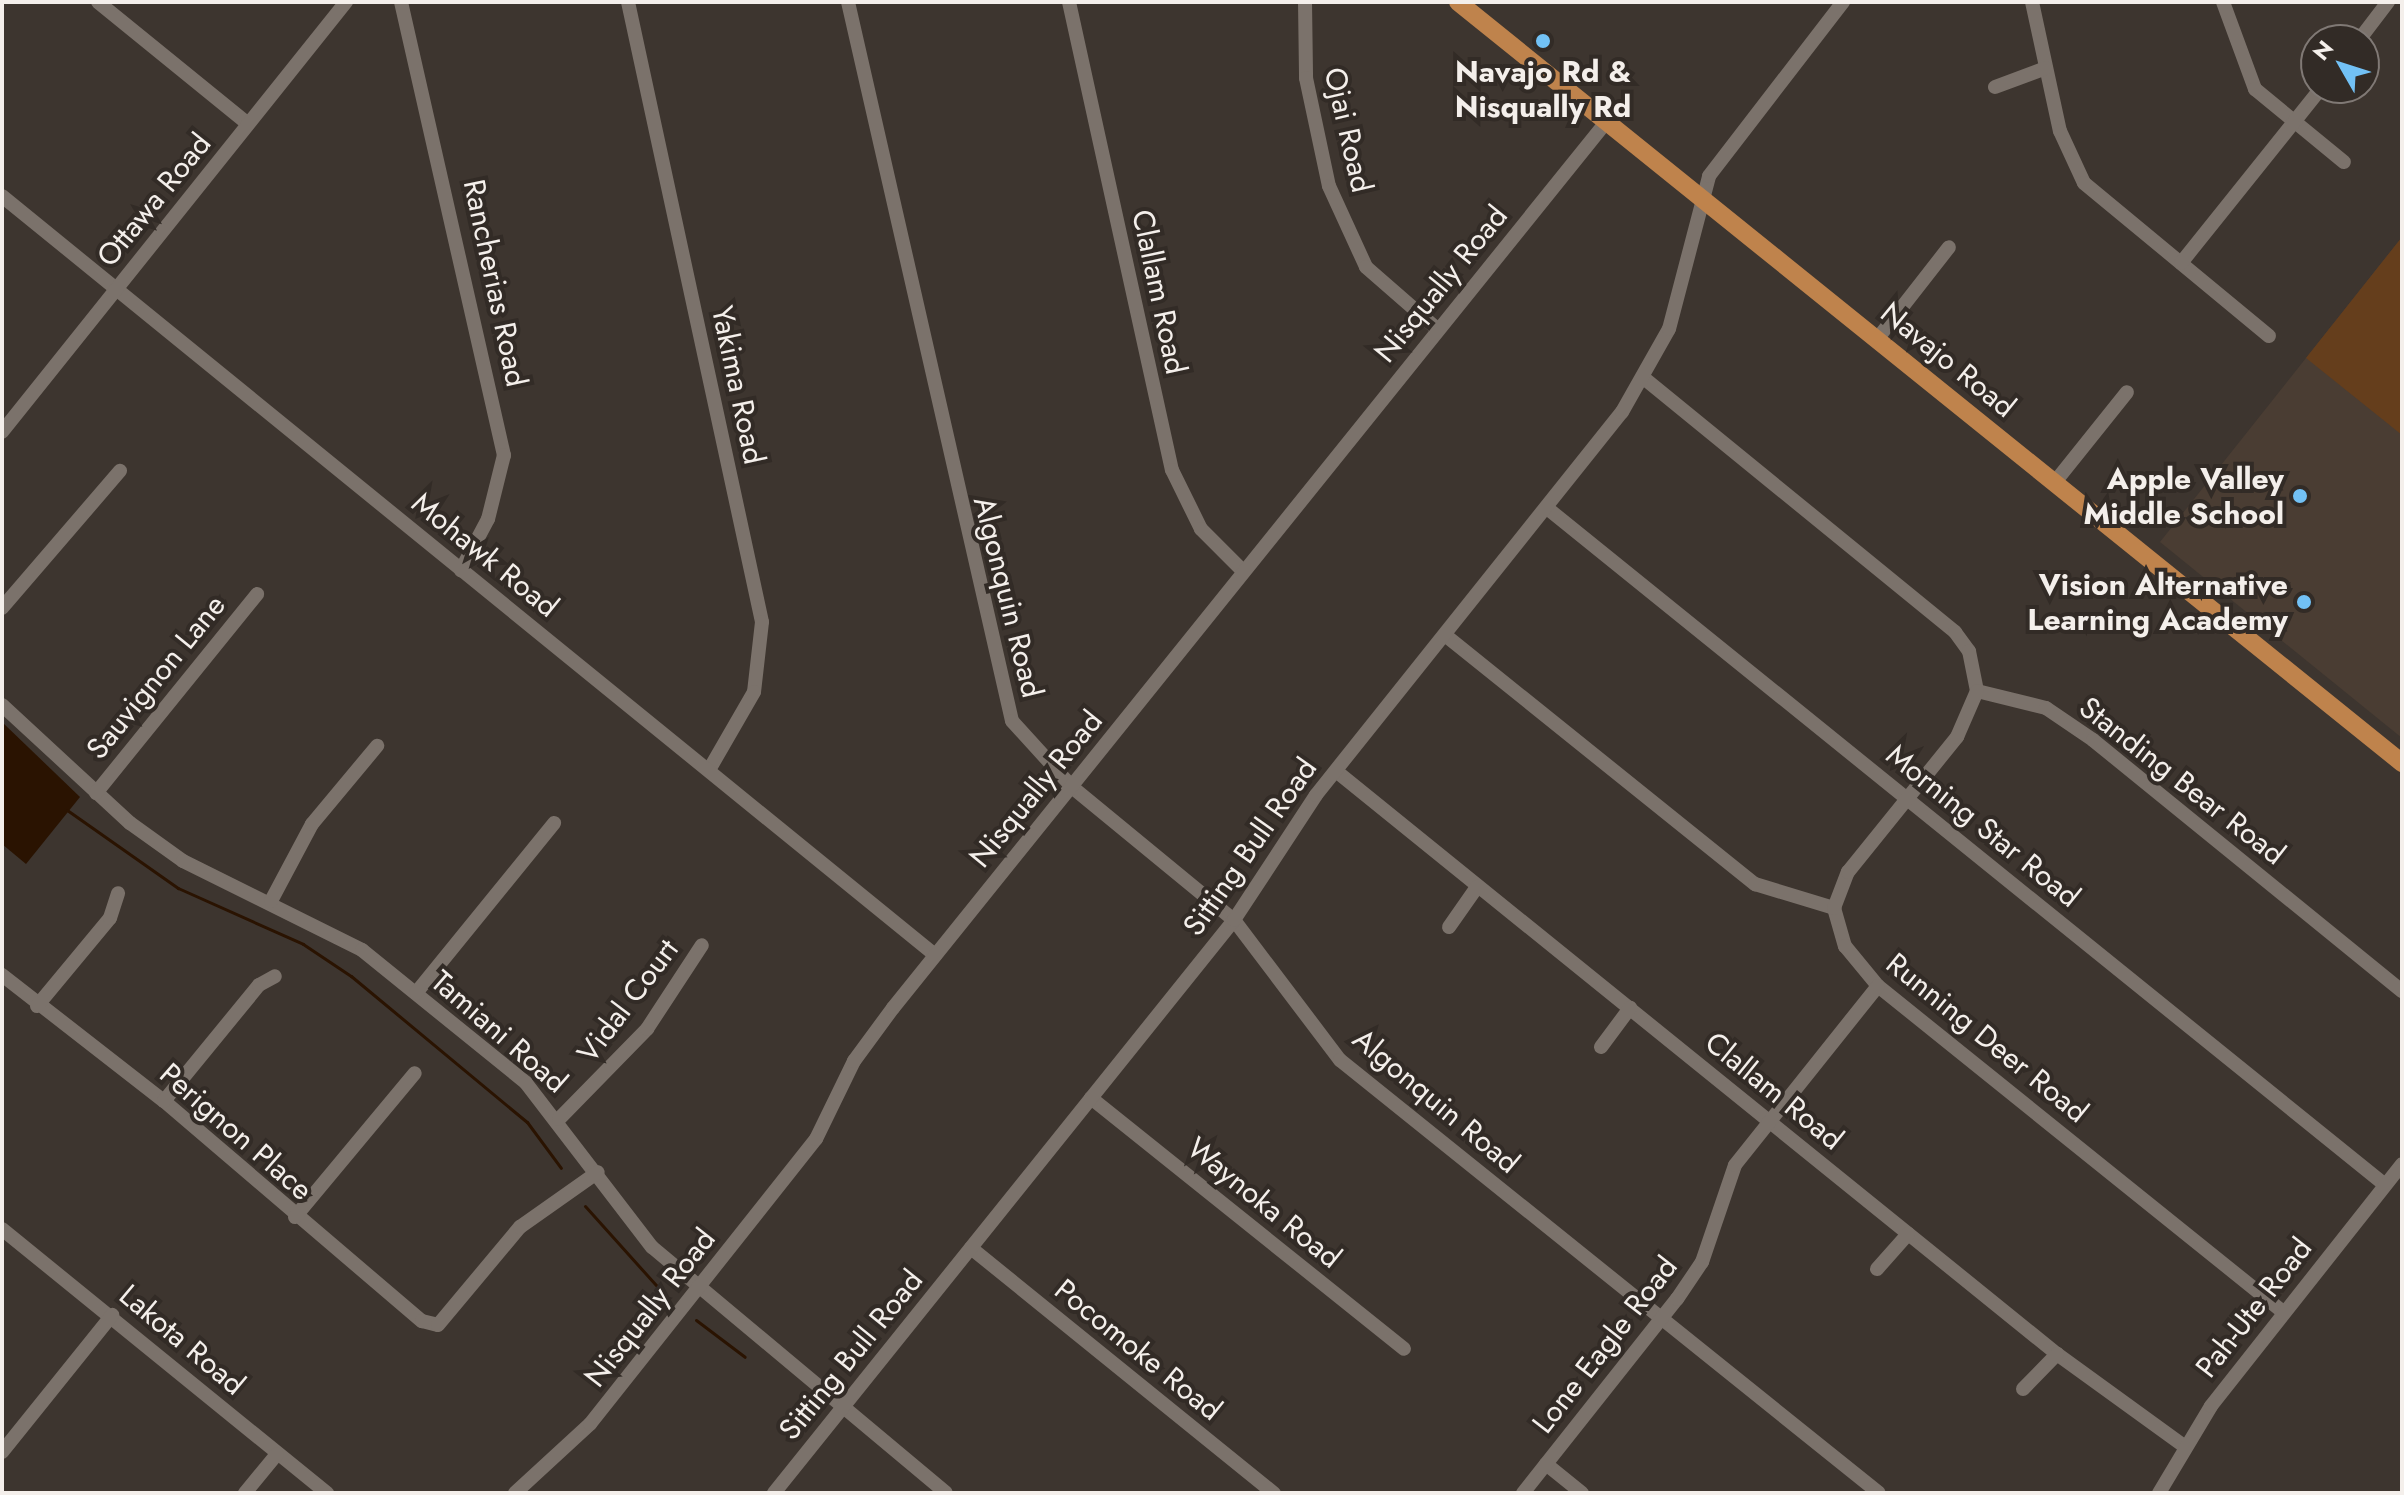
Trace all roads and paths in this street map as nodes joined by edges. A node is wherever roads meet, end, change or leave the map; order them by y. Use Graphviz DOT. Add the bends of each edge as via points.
graph roads {
  1 [pos="98,2"];
  2 [pos="346,2"];
  3 [pos="401,2"];
  4 [pos="628,2"];
  5 [pos="848,2"];
  6 [pos="1069,2"];
  7 [pos="1305,2"];
  8 [pos="1458,2"];
  9 [pos="2032,2"];
  10 [pos="2223,2"];
  11 [pos="2388,2"];
  12 [pos="1839,4"];
  13 [pos="2371,24"];
  14 [pos="2046,68"];
  15 [pos="1995,87"];
  16 [pos="2308,104"];
  17 [pos="2294,121"];
  18 [pos="1606,122"];
  19 [pos="248,124"];
  20 [pos="2344,162"];
  21 [pos="2,196"];
  22 [pos="1700,196"];
  23 [pos="1949,247"];
  24 [pos="2181,263"];
  25 [pos="116,288"];
  26 [pos="1437,329"];
  27 [pos="2269,336"];
  28 [pos="1878,338"];
  29 [pos="1645,379"];
  30 [pos="2127,392"];
  31 [pos="2,432"];
  32 [pos="120,471"];
  33 [pos="2055,482"];
  34 [pos="1547,508"];
  35 [pos="461,570"];
  36 [pos="1243,571"];
  37 [pos="257,594"];
  38 [pos="2,608"];
  39 [pos="1445,635"];
  40 [pos="1977,691"];
  41 [pos="2,705"];
  42 [pos="377,746"];
  43 [pos="2402,763"];
  44 [pos="709,770"];
  45 [pos="1336,771"];
  46 [pos="1072,787"];
  47 [pos="96,793"];
  48 [pos="1907,797"];
  49 [pos="554,823"];
  50 [pos="1477,887"];
  51 [pos="118,893"];
  52 [pos="271,901"];
  53 [pos="1834,908"];
  54 [pos="1234,920"];
  55 [pos="1449,927"];
  56 [pos="702,945"];
  57 [pos="935,955"];
  58 [pos="2,975"];
  59 [pos="275,976"];
  60 [pos="1878,986"];
  61 [pos="2402,991"];
  62 [pos="416,993"];
  63 [pos="37,1006"];
  64 [pos="1630,1008"];
  65 [pos="1601,1047"];
  66 [pos="415,1073"];
  67 [pos="1091,1098"];
  68 [pos="164,1101"];
  69 [pos="559,1119"];
  70 [pos="1770,1120"];
  71 [pos="2402,1164"];
  72 [pos="598,1172"];
  73 [pos="2385,1185"];
  74 [pos="295,1217"];
  75 [pos="2,1229"];
  76 [pos="1908,1234"];
  77 [pos="971,1248"];
  78 [pos="1877,1269"];
  79 [pos="699,1287"];
  80 [pos="2282,1311"];
  81 [pos="112,1315"];
  82 [pos="1661,1318"];
  83 [pos="1404,1349"];
  84 [pos="2057,1354"];
  85 [pos="2023,1389"];
  86 [pos="846,1404"];
  87 [pos="2184,1446"];
  88 [pos="2,1452"];
  89 [pos="277,1454"];
  90 [pos="1546,1464"];
  91 [pos="245,1493"];
  92 [pos="327,1493"];
  93 [pos="515,1493"];
  94 [pos="774,1493"];
  95 [pos="946,1493"];
  96 [pos="1274,1493"];
  97 [pos="1523,1493"];
  98 [pos="1582,1493"];
  99 [pos="1879,1493"];
  100 [pos="2159,1493"];
  1 -- 19 [label="street"];
  2 -- 19 [label="street, Ottawa Road"];
  3 -- 35 [label="street, Rancherias Road" via="504,455 496,497"];
  4 -- 44 [label="street, Yakima Road" via="762,622 754,692"];
  5 -- 46 [label="street, Algonquin Road" via="1012,721"];
  6 -- 36 [label="street, Clallam Road" via="1172,470 1201,529"];
  7 -- 26 [label="street, Ojai Road" via="1306,78 1329,186 1366,267"];
  8 -- 18 [label="main road, Navajo Road"];
  9 -- 14 [label="street"];
  10 -- 17 [label="street" via="2255,89"];
  11 -- 13 [label="street"];
  12 -- 22 [label="street" via="1738,135"];
  14 -- 15 [label="street"];
  14 -- 24 [label="street" via="2068,157 2084,183"];
  16 -- 17 [label="street"];
  17 -- 20 [label="street"];
  17 -- 24 [label="street"];
  18 -- 22 [label="main road, Navajo Road"];
  18 -- 26 [label="street, Nisqually Road"];
  19 -- 25 [label="street, Ottawa Road"];
  21 -- 25 [label="street, Mohawk Road"];
  22 -- 28 [label="main road, Navajo Road"];
  22 -- 29 [label="street, Sitting Bull Road" via="1676,310"];
  23 -- 28 [label="street"];
  24 -- 27 [label="street"];
  25 -- 31 [label="street, Ottawa Road"];
  25 -- 35 [label="street, Mohawk Road"];
  26 -- 36 [label="street, Nisqually Road"];
  28 -- 33 [label="main road, Navajo Road"];
  29 -- 34 [label="street, Sitting Bull Road"];
  29 -- 40 [label="street" via="1955,632 1969,651"];
  30 -- 33 [label="street"];
  32 -- 38 [label="street"];
  33 -- 43 [label="main road, Navajo Road"];
  34 -- 39 [label="street, Sitting Bull Road"];
  34 -- 48 [label="street, Morning Star Road"];
  35 -- 44 [label="street, Mohawk Road"];
  36 -- 46 [label="street, Nisqually Road"];
  37 -- 47 [label="street, Sauvignon Lane"];
  39 -- 45 [label="street, Sitting Bull Road"];
  39 -- 53 [label="street" via="1755,884"];
  40 -- 48 [label="street" via="1957,737"];
  40 -- 61 [label="street, Standing Bear Road" via="2046,708 2082,732"];
  41 -- 47 [label="street, Tamiani Road"];
  42 -- 52 [label="street" via="312,824"];
  44 -- 57 [label="street, Mohawk Road"];
  45 -- 50 [label="street, Clallam Road"];
  45 -- 54 [label="street, Sitting Bull Road"];
  46 -- 54 [label="street, Algonquin Road"];
  46 -- 57 [label="street, Nisqually Road"];
  47 -- 52 [label="street, Tamiani Road" via="183,861"];
  48 -- 53 [label="street" via="1848,872"];
  48 -- 73 [label="street, Morning Star Road"];
  49 -- 62 [label="street"];
  50 -- 55 [label="street"];
  50 -- 64 [label="street, Clallam Road"];
  51 -- 63 [label="street" via="110,918"];
  52 -- 62 [label="street, Tamiani Road" via="362,950"];
  53 -- 60 [label="street, Running Deer Road" via="1845,946"];
  54 -- 67 [label="street, Sitting Bull Road"];
  54 -- 82 [label="street, Algonquin Road" via="1340,1060"];
  56 -- 69 [label="street, Vidal Court" via="647,1029"];
  57 -- 79 [label="street, Nisqually Road" via="854,1061 816,1139"];
  58 -- 63 [label="street, Perignon Place"];
  59 -- 68 [label="street" via="259,985"];
  60 -- 70 [label="street, Lone Eagle Road"];
  60 -- 80 [label="street, Running Deer Road"];
  62 -- 69 [label="street, Tamiani Road"];
  63 -- 68 [label="street, Perignon Place"];
  64 -- 65 [label="street"];
  64 -- 70 [label="street, Clallam Road"];
  66 -- 74 [label="street"];
  67 -- 77 [label="street, Sitting Bull Road"];
  67 -- 83 [label="street, Waynoka Road"];
  68 -- 74 [label="street, Perignon Place"];
  69 -- 72 [label="street, Tamiani Road"];
  70 -- 76 [label="street, Clallam Road"];
  70 -- 82 [label="street, Lone Eagle Road" via="1735,1165 1702,1262"];
  71 -- 73 [label="street, Pah-Ute Road"];
  72 -- 74 [label="street, Perignon Place" via="520,1227 438,1325 422,1321"];
  72 -- 79 [label="street, Tamiani Road" via="634,1227"];
  73 -- 80 [label="street, Pah-Ute Road"];
  75 -- 81 [label="street, Lakota Road"];
  76 -- 78 [label="street"];
  76 -- 84 [label="street, Clallam Road"];
  77 -- 86 [label="street, Sitting Bull Road"];
  77 -- 96 [label="street, Pocomoke Road"];
  79 -- 86 [label="street, Tamiani Road"];
  79 -- 93 [label="street, Nisqually Road" via="590,1424"];
  80 -- 87 [label="street, Pah-Ute Road"];
  81 -- 88 [label="street"];
  81 -- 89 [label="street, Lakota Road"];
  82 -- 90 [label="street, Lone Eagle Road"];
  82 -- 99 [label="street, Algonquin Road"];
  84 -- 85 [label="street"];
  84 -- 87 [label="street, Clallam Road"];
  86 -- 94 [label="street, Sitting Bull Road"];
  86 -- 95 [label="street, Tamiani Road"];
  87 -- 100 [label="street, Pah-Ute Road"];
  89 -- 91 [label="street"];
  89 -- 92 [label="street, Lakota Road"];
  90 -- 97 [label="street, Lone Eagle Road"];
  90 -- 98 [label="street"];
}
